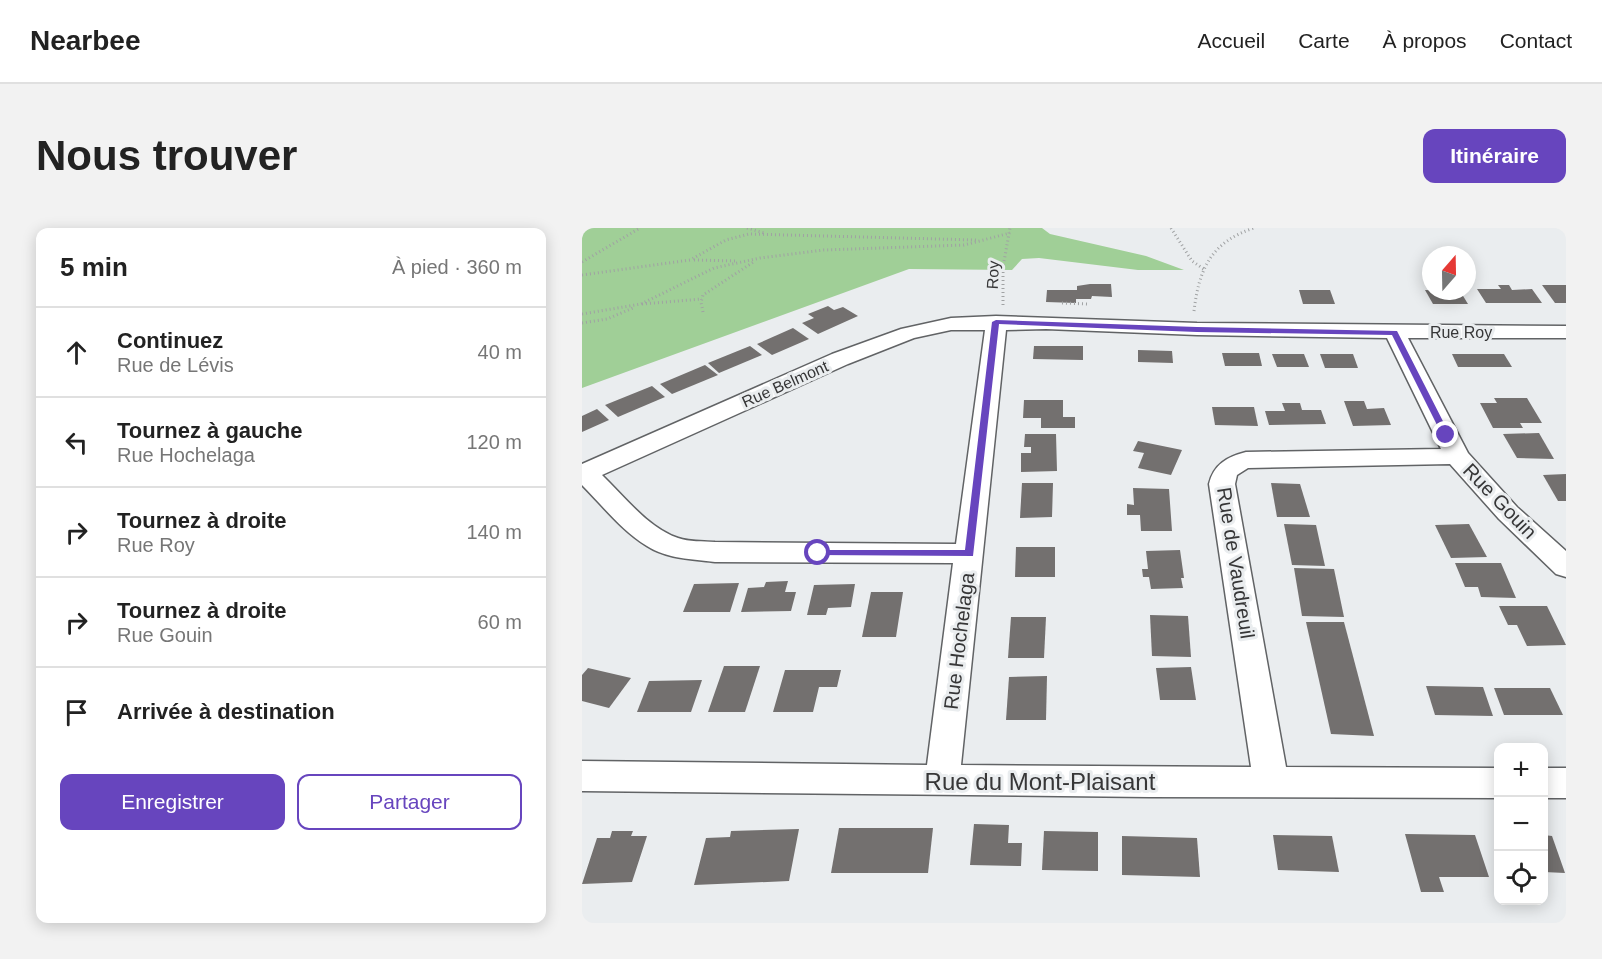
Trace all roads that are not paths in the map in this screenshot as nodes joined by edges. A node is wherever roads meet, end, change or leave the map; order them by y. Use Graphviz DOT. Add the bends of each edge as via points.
graph roads {
  1 [pos="996,322"];
  2 [pos="1394,332"];
  3 [pos="1566,332"];
  4 [pos="1457,456"];
  5 [pos="584,473"];
  6 [pos="969,554"];
  7 [pos="1566,567"];
  8 [pos="582,776"];
  9 [pos="942,780"];
  10 [pos="1271,782"];
  11 [pos="1494,783"];
  12 [pos="1548,783"];
  13 [pos="1566,783"];
  1 -- 2 [label="street, Rue Roy"];
  1 -- 5 [label="street, Rue Belmont" via="941,325 888,340"];
  1 -- 6 [label="street, Rue Hochelaga"];
  2 -- 3 [label="street, Rue Roy"];
  2 -- 4 [label="street, Rue Gouin"];
  4 -- 7 [label="street, Rue Gouin" via="1508,513"];
  4 -- 10 [label="street, Rue de Vaudreuil" via="1246,460 1228,468 1223,475"];
  5 -- 6 [label="street" via="647,534 677,548 715,552"];
  6 -- 9 [label="street, Rue Hochelaga"];
  8 -- 9 [label="street, Rue du Mont-Plaisant"];
  9 -- 10 [label="street, Rue du Mont-Plaisant"];
  10 -- 11 [label="street, Rue du Mont-Plaisant"];
  12 -- 13 [label="street"];
}
